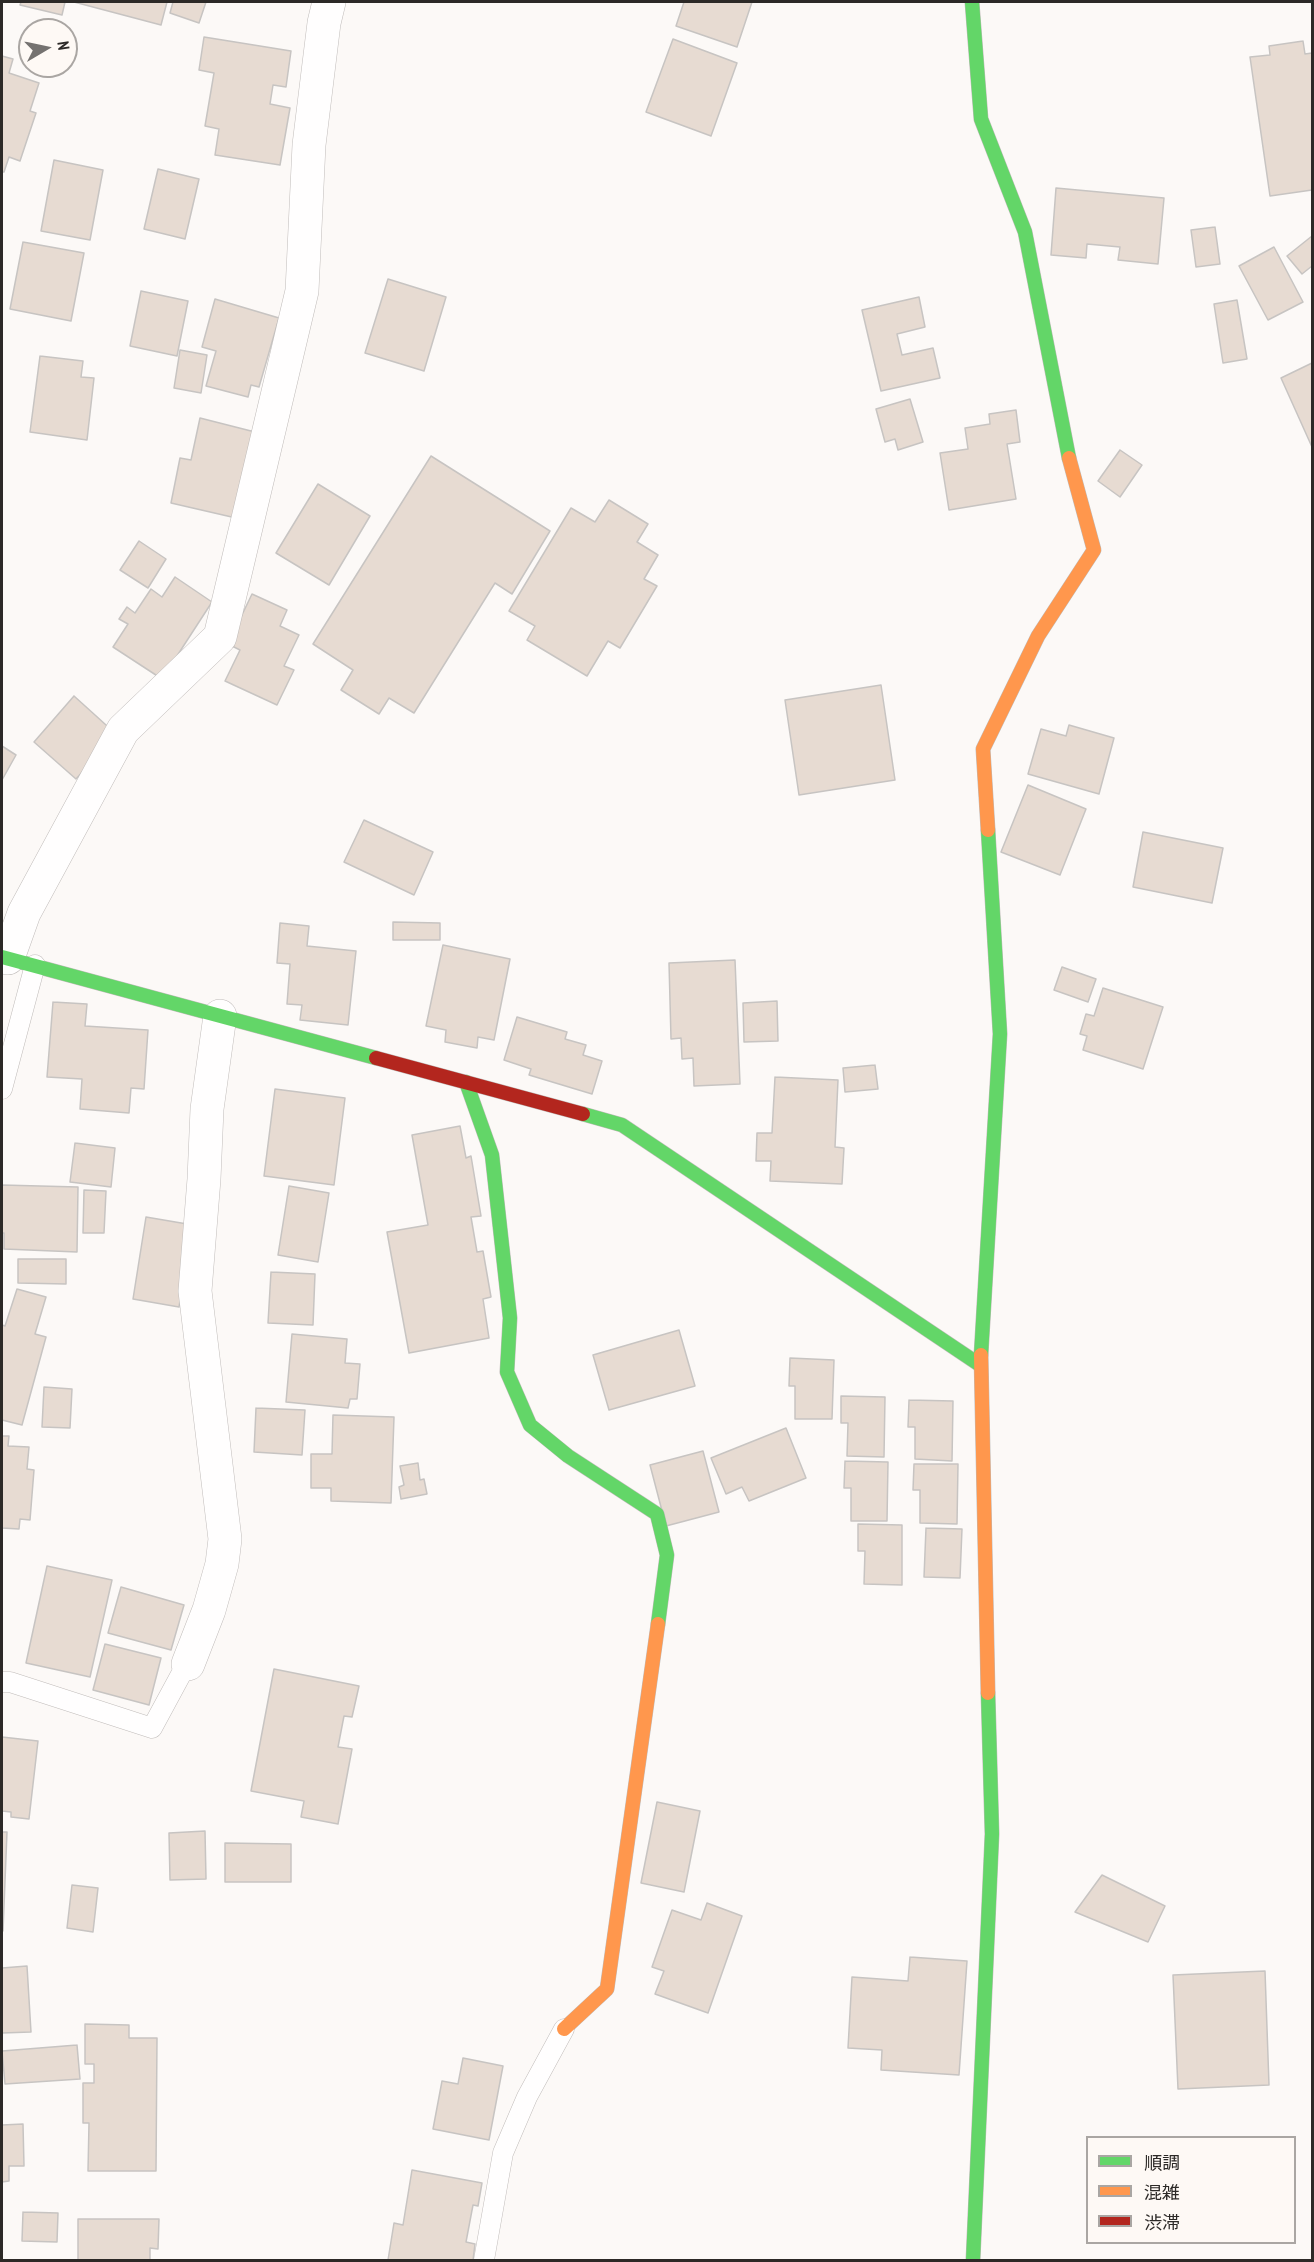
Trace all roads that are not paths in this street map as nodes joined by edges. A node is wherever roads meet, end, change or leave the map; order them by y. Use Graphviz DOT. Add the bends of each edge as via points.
graph roads {
  1 [pos="329,2"];
  2 [pos="972,2"];
  3 [pos="11,958"];
  4 [pos="220,1016"];
  5 [pos="466,1082"];
  6 [pos="2,1089"];
  7 [pos="980,1365"];
  8 [pos="190,1659"];
  9 [pos="2,1682"];
  10 [pos="564,2029"];
  11 [pos="484,2260"];
  12 [pos="973,2260"];
  1 -- 3 [label="street" via="309,145 302,291 220,637 123,730 24,913"];
  2 -- 7 [label="street" via="981,119 1025,232 1066,446 1094,550 1038,636 983,749 1000,1034"];
  3 -- 4 [label="street"];
  3 -- 6 [label="lane"];
  4 -- 5 [label="street"];
  4 -- 8 [label="street" via="207,1109 195,1291 225,1539 206,1619"];
  5 -- 7 [label="street" via="622,1125"];
  5 -- 10 [label="street" via="492,1155 510,1318 507,1372 530,1425 568,1456 657,1514 667,1555 607,1989"];
  7 -- 12 [label="street" via="992,1834"];
  8 -- 9 [label="lane" via="152,1728"];
  10 -- 11 [label="lane" via="526,2097 503,2153"];
}
